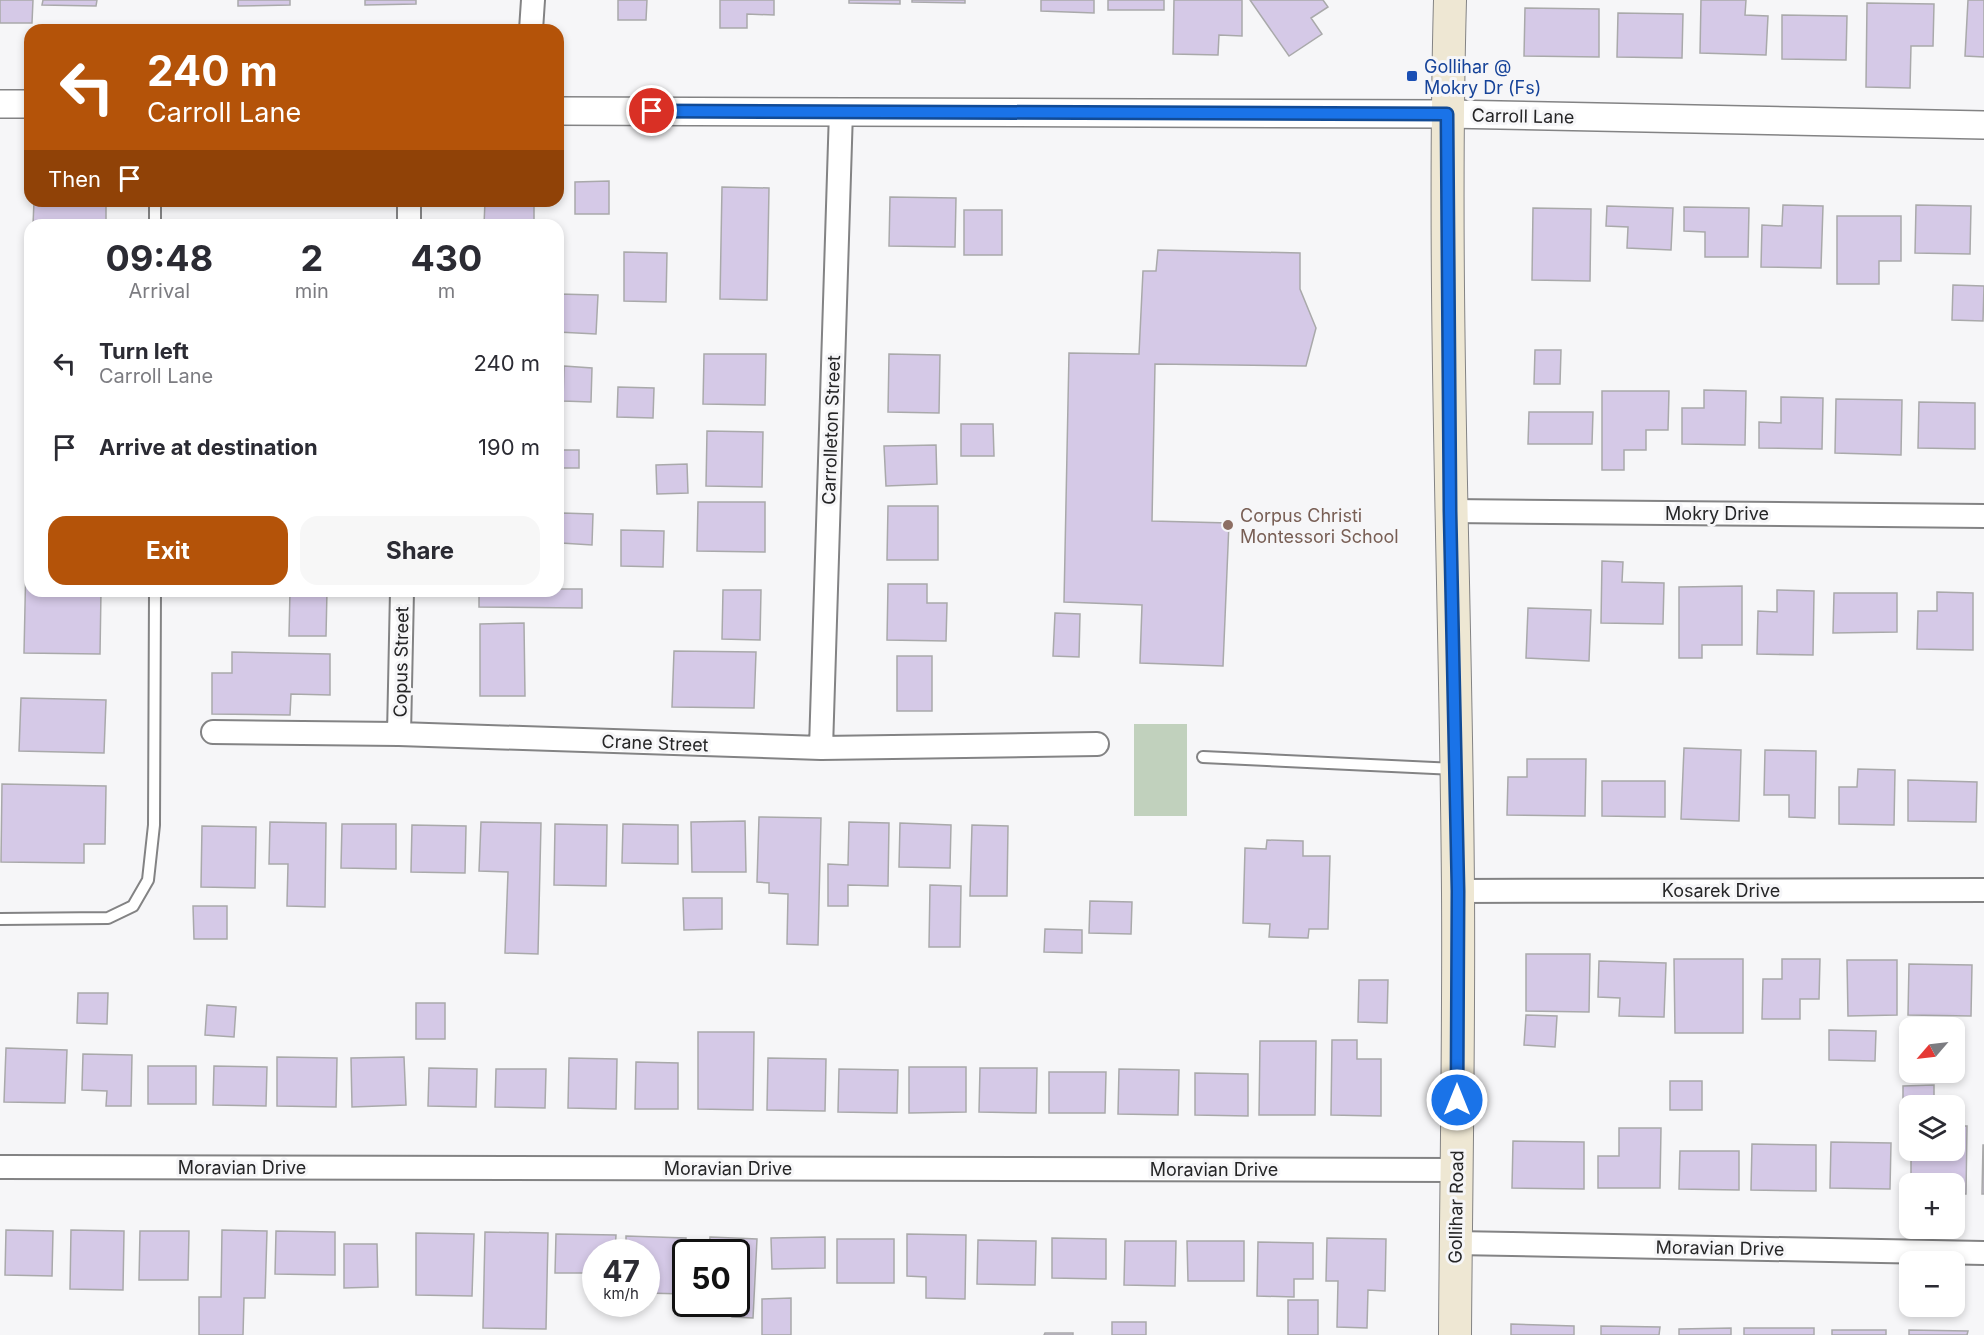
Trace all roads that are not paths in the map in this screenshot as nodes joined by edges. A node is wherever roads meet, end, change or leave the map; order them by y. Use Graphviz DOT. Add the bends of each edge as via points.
graph roads {
  1 [pos="533,0"];
  2 [pos="1450,0"];
  3 [pos="531,24"];
  4 [pos="0,104"];
  5 [pos="24,104"];
  6 [pos="564,111"];
  7 [pos="841,111"];
  8 [pos="1447,114"];
  9 [pos="1984,125"];
  10 [pos="1450,511"];
  11 [pos="1984,516"];
  12 [pos="154,597"];
  13 [pos="402,597"];
  14 [pos="213,732"];
  15 [pos="399,734"];
  16 [pos="1098,744"];
  17 [pos="821,748"];
  18 [pos="1203,757"];
  19 [pos="1455,769"];
  20 [pos="1984,890"];
  21 [pos="1458,891"];
  22 [pos="0,919"];
  23 [pos="0,1167"];
  24 [pos="1456,1170"];
  25 [pos="1455,1243"];
  26 [pos="1984,1253"];
  27 [pos="1455,1335"];
  1 -- 3 [label="street"];
  2 -- 8 [label="main road, Gollihar Road"];
  4 -- 5 [label="street"];
  6 -- 7 [label="street, Carroll Lane"];
  7 -- 8 [label="street, Carroll Lane"];
  7 -- 17 [label="street, Carrolleton Street"];
  8 -- 9 [label="street, Carroll Lane"];
  8 -- 10 [label="main road, Gollihar Road"];
  10 -- 11 [label="street, Mokry Drive"];
  10 -- 19 [label="main road, Gollihar Road"];
  12 -- 22 [label="lane" via="154,825 148,880 133,906 108,918"];
  13 -- 15 [label="street, Copus Street"];
  14 -- 15 [label="street, Crane Street"];
  15 -- 17 [label="street, Crane Street"];
  16 -- 17 [label="street, Crane Street"];
  18 -- 19 [label="lane"];
  19 -- 21 [label="main road, Gollihar Road"];
  20 -- 21 [label="street, Kosarek Drive"];
  21 -- 24 [label="main road, Gollihar Road"];
  23 -- 24 [label="street, Moravian Drive"];
  24 -- 25 [label="main road, Gollihar Road"];
  25 -- 26 [label="street, Moravian Drive"];
  25 -- 27 [label="main road, Gollihar Road"];
}
